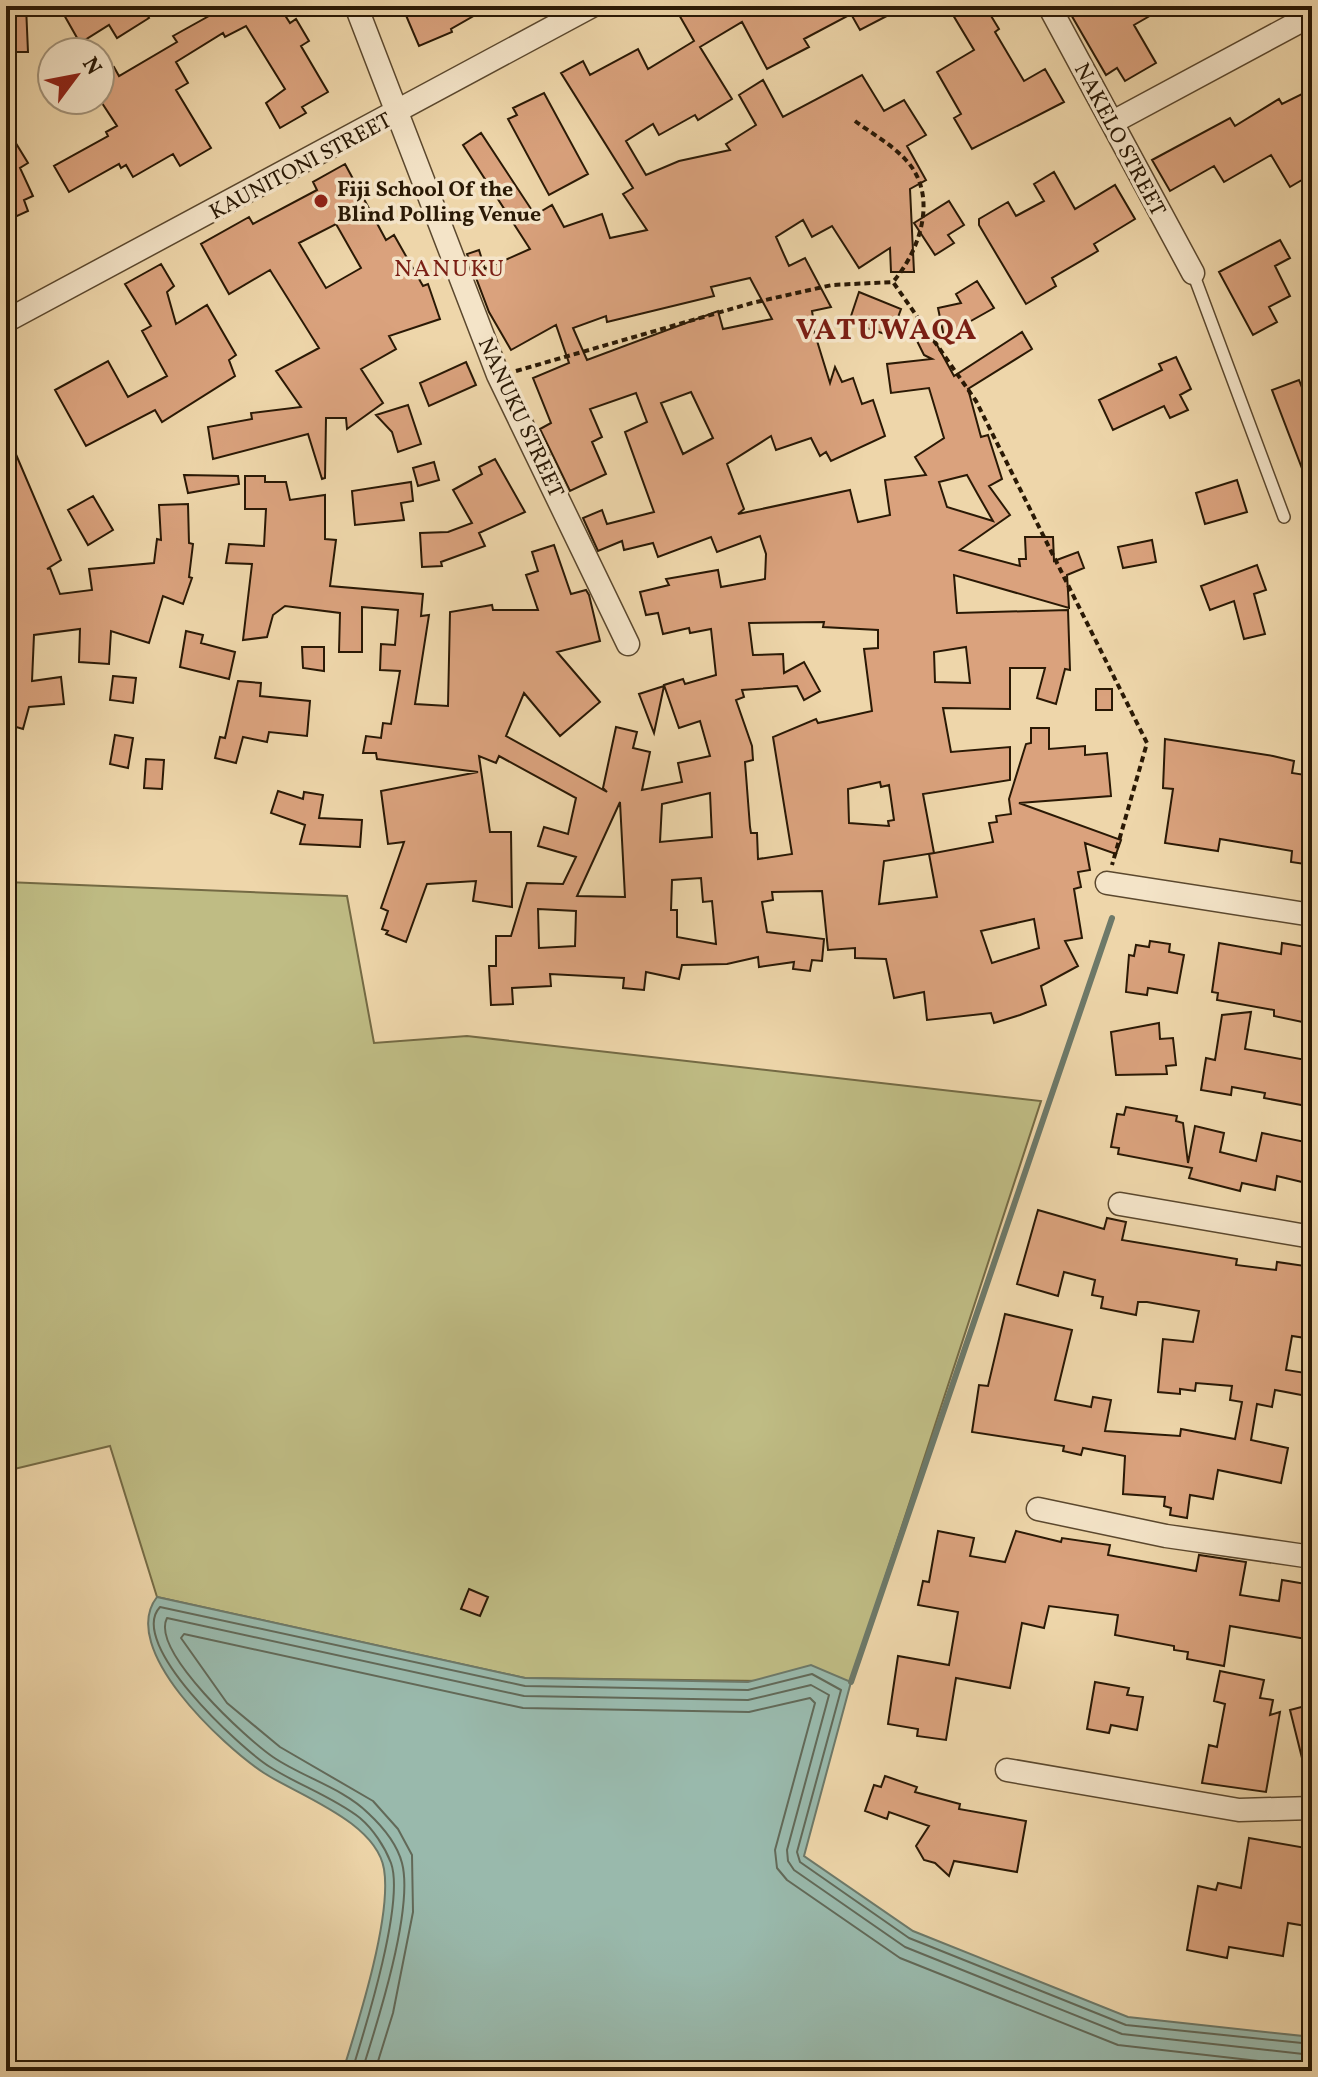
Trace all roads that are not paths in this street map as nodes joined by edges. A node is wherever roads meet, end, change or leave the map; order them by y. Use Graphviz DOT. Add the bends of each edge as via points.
graph roads {
  1 [pos="356,6"];
  2 [pos="592,6"];
  3 [pos="1049,6"];
  4 [pos="1312,15"];
  5 [pos="398,113"];
  6 [pos="1113,122"];
  7 [pos="1193,273"];
  8 [pos="6,321"];
  9 [pos="1284,517"];
  10 [pos="628,644"];
  11 [pos="1107,883"];
  12 [pos="1312,915"];
  13 [pos="1120,1204"];
  14 [pos="1312,1237"];
  15 [pos="1038,1509"];
  16 [pos="1312,1557"];
  17 [pos="1007,1770"];
  18 [pos="1312,1808"];
  1 -- 5 [label="street, NANUKU STREET"];
  2 -- 5 [label="street, KAUNITONI STREET"];
  3 -- 6 [label="street, NAKELO STREET"];
  4 -- 6 [label="street"];
  5 -- 8 [label="street, KAUNITONI STREET"];
  5 -- 10 [label="street, NANUKU STREET" via="498,375"];
  6 -- 7 [label="street, NAKELO STREET"];
  7 -- 9 [label="lane"];
  11 -- 12 [label="street"];
  13 -- 14 [label="street"];
  15 -- 16 [label="street" via="1166,1536"];
  17 -- 18 [label="street" via="1239,1810"];
}
